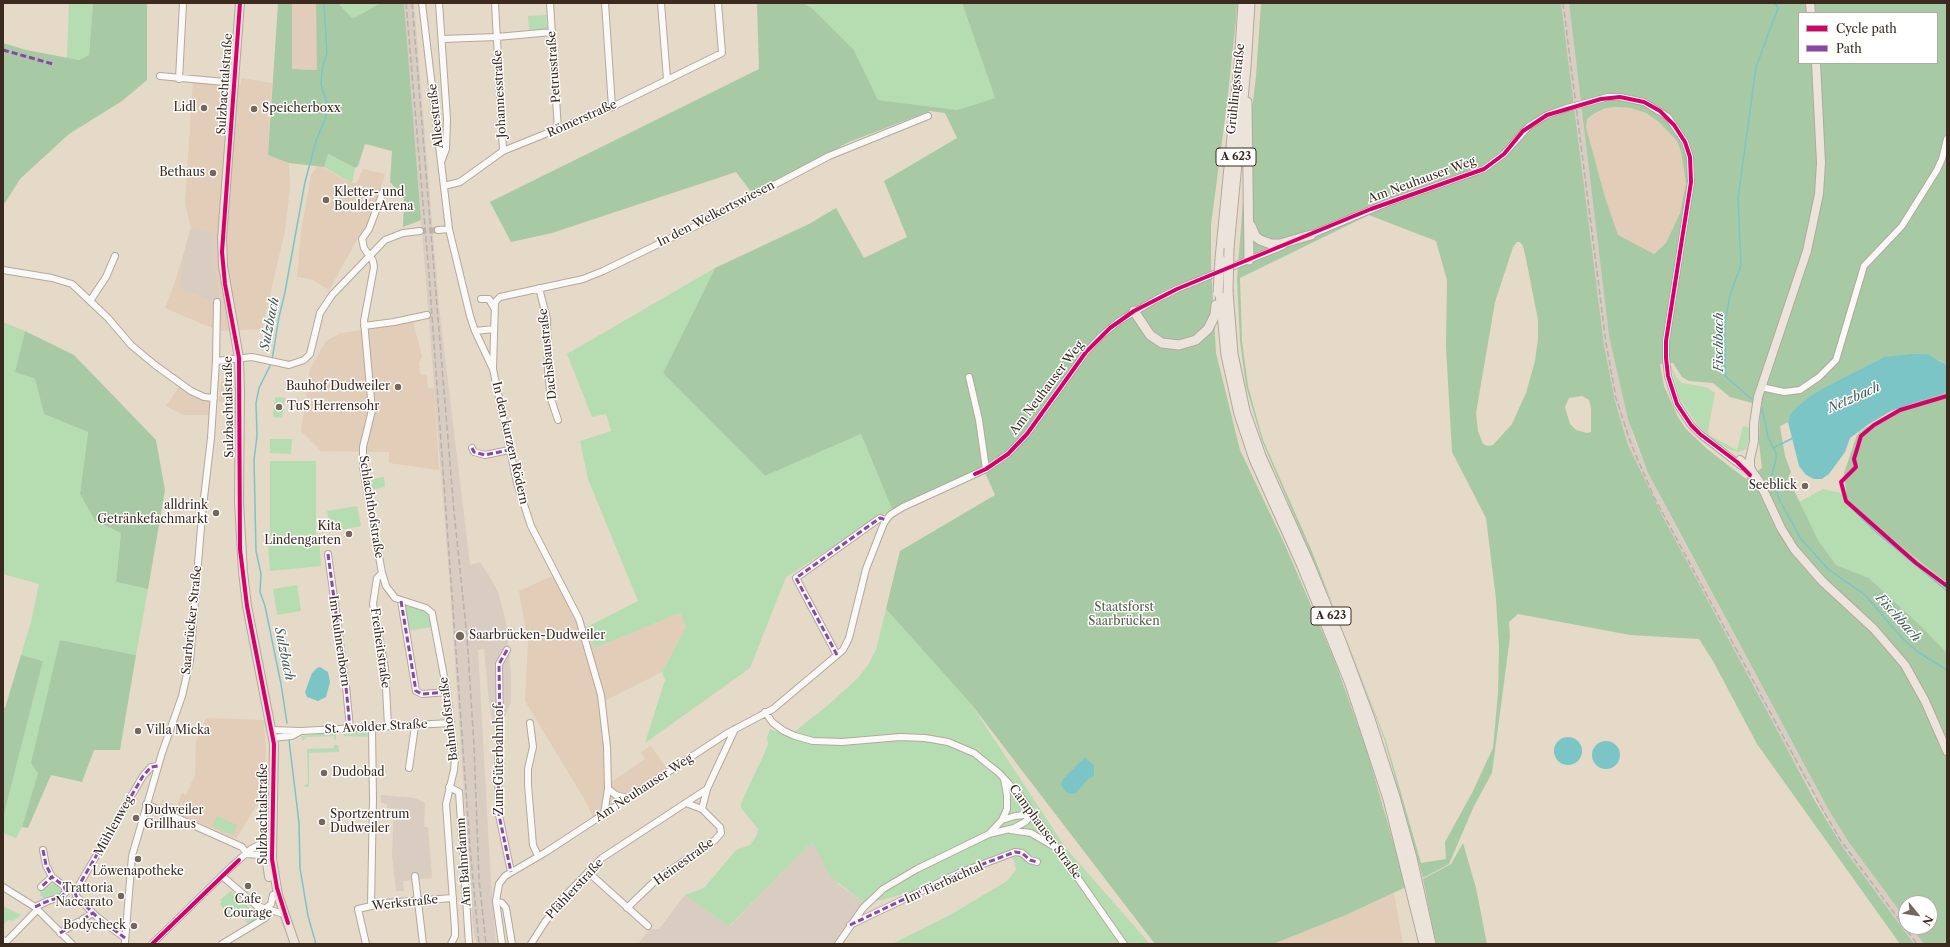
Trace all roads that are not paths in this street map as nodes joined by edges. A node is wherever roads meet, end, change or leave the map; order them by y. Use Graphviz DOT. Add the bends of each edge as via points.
graph roads {
  1 [pos="183,3"];
  2 [pos="240,3"];
  3 [pos="422,3"];
  4 [pos="439,3"];
  5 [pos="495,3"];
  6 [pos="550,3"];
  7 [pos="605,3"];
  8 [pos="661,3"];
  9 [pos="718,3"];
  10 [pos="1243,3"];
  11 [pos="1250,3"];
  12 [pos="552,32"];
  13 [pos="497,37"];
  14 [pos="442,39"];
  15 [pos="1816,64"];
  16 [pos="1246,67"];
  17 [pos="160,76"];
  18 [pos="179,79"];
  19 [pos="667,79"];
  20 [pos="235,83"];
  21 [pos="612,107"];
  22 [pos="928,116"];
  23 [pos="558,130"];
  24 [pos="1947,139"];
  25 [pos="504,151"];
  26 [pos="441,163"];
  27 [pos="444,186"];
  28 [pos="384,192"];
  29 [pos="1250,219"];
  30 [pos="449,229"];
  31 [pos="438,230"];
  32 [pos="420,231"];
  33 [pos="1311,235"];
  34 [pos="1225,248"];
  35 [pos="115,256"];
  36 [pos="369,256"];
  37 [pos="1248,260"];
  38 [pos="3,270"];
  39 [pos="539,288"];
  40 [pos="1222,293"];
  41 [pos="500,297"];
  42 [pos="481,299"];
  43 [pos="90,301"];
  44 [pos="218,302"];
  45 [pos="494,308"];
  46 [pos="1134,311"];
  47 [pos="427,315"];
  48 [pos="364,326"];
  49 [pos="494,329"];
  50 [pos="475,331"];
  51 [pos="239,358"];
  52 [pos="216,362"];
  53 [pos="493,369"];
  54 [pos="969,377"];
  55 [pos="1761,387"];
  56 [pos="214,398"];
  57 [pos="558,420"];
  58 [pos="472,448"];
  59 [pos="509,450"];
  60 [pos="1742,462"];
  61 [pos="986,469"];
  62 [pos="1762,488"];
  63 [pos="886,520"];
  64 [pos="328,554"];
  65 [pos="382,573"];
  66 [pos="401,601"];
  67 [pos="507,650"];
  68 [pos="838,655"];
  69 [pos="447,692"];
  70 [pos="765,712"];
  71 [pos="451,723"];
  72 [pos="530,723"];
  73 [pos="388,726"];
  74 [pos="415,726"];
  75 [pos="372,727"];
  76 [pos="350,728"];
  77 [pos="735,729"];
  78 [pos="271,738"];
  79 [pos="1947,751"];
  80 [pos="158,766"];
  81 [pos="409,768"];
  82 [pos="1004,777"];
  83 [pos="449,787"];
  84 [pos="608,789"];
  85 [pos="707,789"];
  86 [pos="627,798"];
  87 [pos="686,803"];
  88 [pos="146,804"];
  89 [pos="702,809"];
  90 [pos="604,814"];
  91 [pos="1033,814"];
  92 [pos="1002,820"];
  93 [pos="1008,830"];
  94 [pos="267,834"];
  95 [pos="989,834"];
  96 [pos="257,846"];
  97 [pos="43,850"];
  98 [pos="266,850"];
  99 [pos="1058,850"];
  100 [pos="247,854"];
  101 [pos="538,856"];
  102 [pos="270,861"];
  103 [pos="1037,862"];
  104 [pos="511,872"];
  105 [pos="588,872"];
  106 [pos="222,876"];
  107 [pos="415,876"];
  108 [pos="52,877"];
  109 [pos="41,886"];
  110 [pos="3,887"];
  111 [pos="276,895"];
  112 [pos="453,898"];
  113 [pos="418,900"];
  114 [pos="496,901"];
  115 [pos="371,905"];
  116 [pos="36,908"];
  117 [pos="628,908"];
  118 [pos="267,909"];
  119 [pos="93,913"];
  120 [pos="282,913"];
  121 [pos="850,925"];
  122 [pos="648,926"];
  123 [pos="60,933"];
  124 [pos="3,940"];
  125 [pos="421,943"];
  126 [pos="72,944"];
  127 [pos="152,944"];
  128 [pos="222,944"];
  129 [pos="295,944"];
  130 [pos="366,944"];
  131 [pos="452,944"];
  132 [pos="469,944"];
  133 [pos="502,944"];
  134 [pos="512,944"];
  135 [pos="531,944"];
  136 [pos="838,944"];
  137 [pos="1124,944"];
  138 [pos="1424,944"];
  139 [pos="1431,944"];
  1 -- 18 [label="street"];
  2 -- 20 [label="main road, Sulzbachtalstraße"];
  3 -- 26 [label="street, Alleestraße"];
  4 -- 14 [label="street"];
  5 -- 13 [label="street, Johannesstraße"];
  6 -- 12 [label="street, Petrusstraße"];
  7 -- 21 [label="street"];
  8 -- 19 [label="street"];
  9 -- 19 [label="street, Römerstraße" via="722,53"];
  10 -- 34 [label="highway, Grühlingsstraße / A 623"];
  11 -- 16 [label="highway, A 623"];
  12 -- 13 [label="street, Johannesstraße"];
  12 -- 23 [label="street, Petrusstraße"];
  13 -- 14 [label="street"];
  13 -- 25 [label="street, Johannesstraße"];
  14 -- 26 [label="street" via="447,136"];
  15 -- 55 [label="main road" via="1821,163 1816,216 1807,251"];
  16 -- 29 [label="highway"];
  16 -- 34 [label="highway, A 623"];
  17 -- 18 [label="street"];
  18 -- 20 [label="street"];
  19 -- 21 [label="street, Römerstraße"];
  20 -- 51 [label="main road, Sulzbachtalstraße" via="222,252 225,284"];
  21 -- 23 [label="street, Römerstraße"];
  22 -- 39 [label="street, In den Welkertswiesen" via="829,156 706,221 603,271 583,279"];
  23 -- 25 [label="street, Römerstraße"];
  24 -- 55 [label="street" via="1937,170 1902,226 1864,266 1836,360 1819,377 1800,390 1784,392"];
  25 -- 27 [label="street, Römerstraße" via="460,182"];
  26 -- 27 [label="street, Alleestraße"];
  27 -- 30 [label="street, Alleestraße"];
  28 -- 36 [label="street, Schlachthofstraße" via="369,229 362,239"];
  29 -- 33 [label="highway" via="1255,236 1271,244"];
  29 -- 37 [label="highway"];
  30 -- 31 [label="street"];
  30 -- 50 [label="street, In den kurzen Rödern"];
  32 -- 36 [label="street" via="389,238"];
  33 -- 37 [label="street, Am Neuhauser Weg"];
  33 -- 60 [label="street, Am Neuhauser Weg, bridge" via="1387,203 1484,169 1498,159 1529,126 1547,115 1601,99 1620,97 1644,102 1668,118 1685,142 1690,157 1691,182 1669,320 1666,358 1672,391 1683,413 1700,434"];
  34 -- 40 [label="highway, A 623, bridge"];
  34 -- 40 [label="highway, A 623, bridge" via="1220,259"];
  35 -- 43 [label="street" via="106,277"];
  36 -- 48 [label="street, Schlachthofstraße" via="373,261 374,271"];
  36 -- 51 [label="street" via="325,304 310,354 304,360 289,365 252,357"];
  37 -- 46 [label="street, Am Neuhauser Weg" via="1177,289"];
  38 -- 43 [label="street" via="72,284"];
  39 -- 41 [label="street, In den Welkertswiesen"];
  39 -- 57 [label="street, Dachsbaustraße" via="547,319 551,399"];
  40 -- 46 [label="highway" via="1208,329 1196,340 1179,345 1162,342 1150,335"];
  40 -- 138 [label="highway, A 623" via="1226,355 1238,414 1254,458 1302,566 1352,690 1388,799"];
  40 -- 139 [label="highway, A 623" via="1245,411 1261,456 1341,640 1369,716 1412,858"];
  41 -- 45 [label="street, In den kurzen Rödern"];
  42 -- 45 [label="street" via="489,299"];
  43 -- 56 [label="street" via="131,344 162,370 194,393"];
  44 -- 52 [label="street, Saarbrücker Straße"];
  45 -- 49 [label="street, In den kurzen Rödern"];
  46 -- 61 [label="street, Am Neuhauser Weg" via="1110,328 1086,352 1027,434 1008,454"];
  47 -- 48 [label="street"];
  48 -- 65 [label="street, Schlachthofstraße" via="372,410 362,462"];
  49 -- 50 [label="street"];
  49 -- 53 [label="street, In den kurzen Rödern"];
  50 -- 53 [label="street, In den kurzen Rödern"];
  51 -- 52 [label="street"];
  51 -- 78 [label="main road, Sulzbachtalstraße" via="240,549 247,606 266,693"];
  52 -- 56 [label="street, Saarbrücker Straße"];
  53 -- 59 [label="street, In den kurzen Rödern"];
  54 -- 61 [label="street" via="979,420"];
  55 -- 60 [label="main road" via="1756,409 1754,441"];
  56 -- 80 [label="street, Saarbrücker Straße" via="190,660 182,696"];
  58 -- 59 [label="street" via="474,452 485,455"];
  59 -- 84 [label="street, In den kurzen Rödern" via="528,520 578,619 592,661 604,711"];
  60 -- 62 [label="main road"];
  60 -- 62 [label="main road" via="1750,467"];
  61 -- 63 [label="street, Am Neuhauser Weg" via="896,511"];
  62 -- 79 [label="main road" via="1780,528 1801,558 1874,629 1905,665 1925,700"];
  63 -- 68 [label="street, Am Neuhauser Weg" via="866,569 849,638"];
  63 -- 68 [label="street, Am Neuhauser Weg" via="880,518 796,578"];
  64 -- 76 [label="street, Im Kuhnenborn"];
  65 -- 66 [label="street, Schlachthofstraße" via="390,593"];
  65 -- 73 [label="street, Freiheitstraße" via="377,578 373,598 385,668"];
  66 -- 69 [label="street, Bahnhofstraße" via="426,608 432,613"];
  66 -- 69 [label="street" via="416,691 422,694"];
  67 -- 104 [label="street, Zum Güterbahnhof" via="499,664 498,764 499,814"];
  68 -- 70 [label="street, Am Neuhauser Weg" via="783,702"];
  69 -- 71 [label="street, Bahnhofstraße"];
  70 -- 77 [label="street, Am Neuhauser Weg"];
  70 -- 82 [label="street, Camphauser Straße" via="773,723 784,731 813,741 842,742 913,737 948,742 979,756"];
  71 -- 74 [label="street, St. Avolder Straße"];
  71 -- 83 [label="street, Bahnhofstraße" via="455,760"];
  72 -- 101 [label="street" via="533,747 528,769 528,785 533,845"];
  73 -- 74 [label="street, St. Avolder Straße"];
  73 -- 75 [label="street, St. Avolder Straße"];
  74 -- 81 [label="street"];
  75 -- 76 [label="street, St. Avolder Straße"];
  75 -- 115 [label="street"];
  76 -- 78 [label="street, St. Avolder Straße" via="300,731 292,736"];
  77 -- 85 [label="street"];
  77 -- 86 [label="street, Am Neuhauser Weg"];
  78 -- 94 [label="main road, Sulzbachtalstraße"];
  78 -- 98 [label="main road, Sulzbachtalstraße" via="274,744"];
  80 -- 88 [label="street, Saarbrücker Straße"];
  80 -- 119 [label="street, Mühlenweg" via="152,767 143,776 75,892"];
  82 -- 91 [label="street, Camphauser Straße"];
  82 -- 92 [label="street, Im Tierbachtal" via="1008,804"];
  83 -- 112 [label="street, Bahnhofstraße" via="446,804"];
  83 -- 132 [label="street, Am Bahndamm" via="459,792"];
  84 -- 86 [label="street"];
  84 -- 90 [label="street, In den kurzen Rödern"];
  85 -- 87 [label="street, Pfählerstraße"];
  85 -- 89 [label="street"];
  86 -- 90 [label="street, Am Neuhauser Weg"];
  87 -- 89 [label="street"];
  87 -- 105 [label="street, Pfählerstraße" via="602,858"];
  88 -- 100 [label="street" via="242,847"];
  88 -- 119 [label="street, Saarbrücker Straße" via="130,867 125,940"];
  89 -- 117 [label="street, Heinestraße" via="720,827 721,831 716,840 656,880"];
  90 -- 101 [label="street, Am Neuhauser Weg"];
  91 -- 92 [label="street"];
  91 -- 93 [label="street, Im Tierbachtal" via="1025,822"];
  91 -- 99 [label="street, Camphauser Straße"];
  92 -- 95 [label="street, Im Tierbachtal"];
  93 -- 95 [label="street, Im Tierbachtal"];
  93 -- 99 [label="street, Im Tierbachtal" via="1031,833"];
  94 -- 96 [label="street"];
  94 -- 98 [label="main road, Sulzbachtalstraße"];
  95 -- 121 [label="street, Im Tierbachtal" via="917,869 884,889 863,908"];
  96 -- 98 [label="street"];
  96 -- 100 [label="street"];
  97 -- 108 [label="street"];
  98 -- 100 [label="street"];
  98 -- 102 [label="main road, Sulzbachtalstraße"];
  98 -- 102 [label="street"];
  99 -- 137 [label="street, Camphauser Straße"];
  100 -- 106 [label="street"];
  101 -- 104 [label="street, Am Neuhauser Weg"];
  102 -- 111 [label="main road, Sulzbachtalstraße"];
  103 -- 121 [label="street, Im Tierbachtal" via="1015,852 959,874"];
  104 -- 114 [label="street, Am Neuhauser Weg" via="499,884"];
  105 -- 117 [label="street"];
  105 -- 135 [label="street, Pfählerstraße" via="544,922"];
  106 -- 118 [label="street" via="252,903"];
  106 -- 127 [label="street"];
  107 -- 113 [label="street"];
  108 -- 109 [label="street"];
  108 -- 116 [label="street" via="64,886 65,895"];
  110 -- 116 [label="street"];
  111 -- 118 [label="street"];
  111 -- 120 [label="main road, Sulzbachtalstraße"];
  112 -- 113 [label="street, Werkstraße"];
  112 -- 131 [label="street, Bahnhofstraße" via="455,936"];
  113 -- 115 [label="street, Werkstraße"];
  113 -- 125 [label="street"];
  114 -- 133 [label="street, Am Neuhauser Weg"];
  114 -- 134 [label="street" via="506,908"];
  115 -- 130 [label="street, Werkstraße" via="358,909"];
  116 -- 123 [label="street"];
  116 -- 124 [label="street" via="6,942"];
  117 -- 122 [label="street"];
  118 -- 120 [label="street"];
  118 -- 128 [label="street" via="265,918"];
  119 -- 123 [label="street"];
  120 -- 129 [label="main road, Sulzbachtalstraße"];
  121 -- 136 [label="street, Im Tierbachtal"];
  123 -- 126 [label="street"];
}
